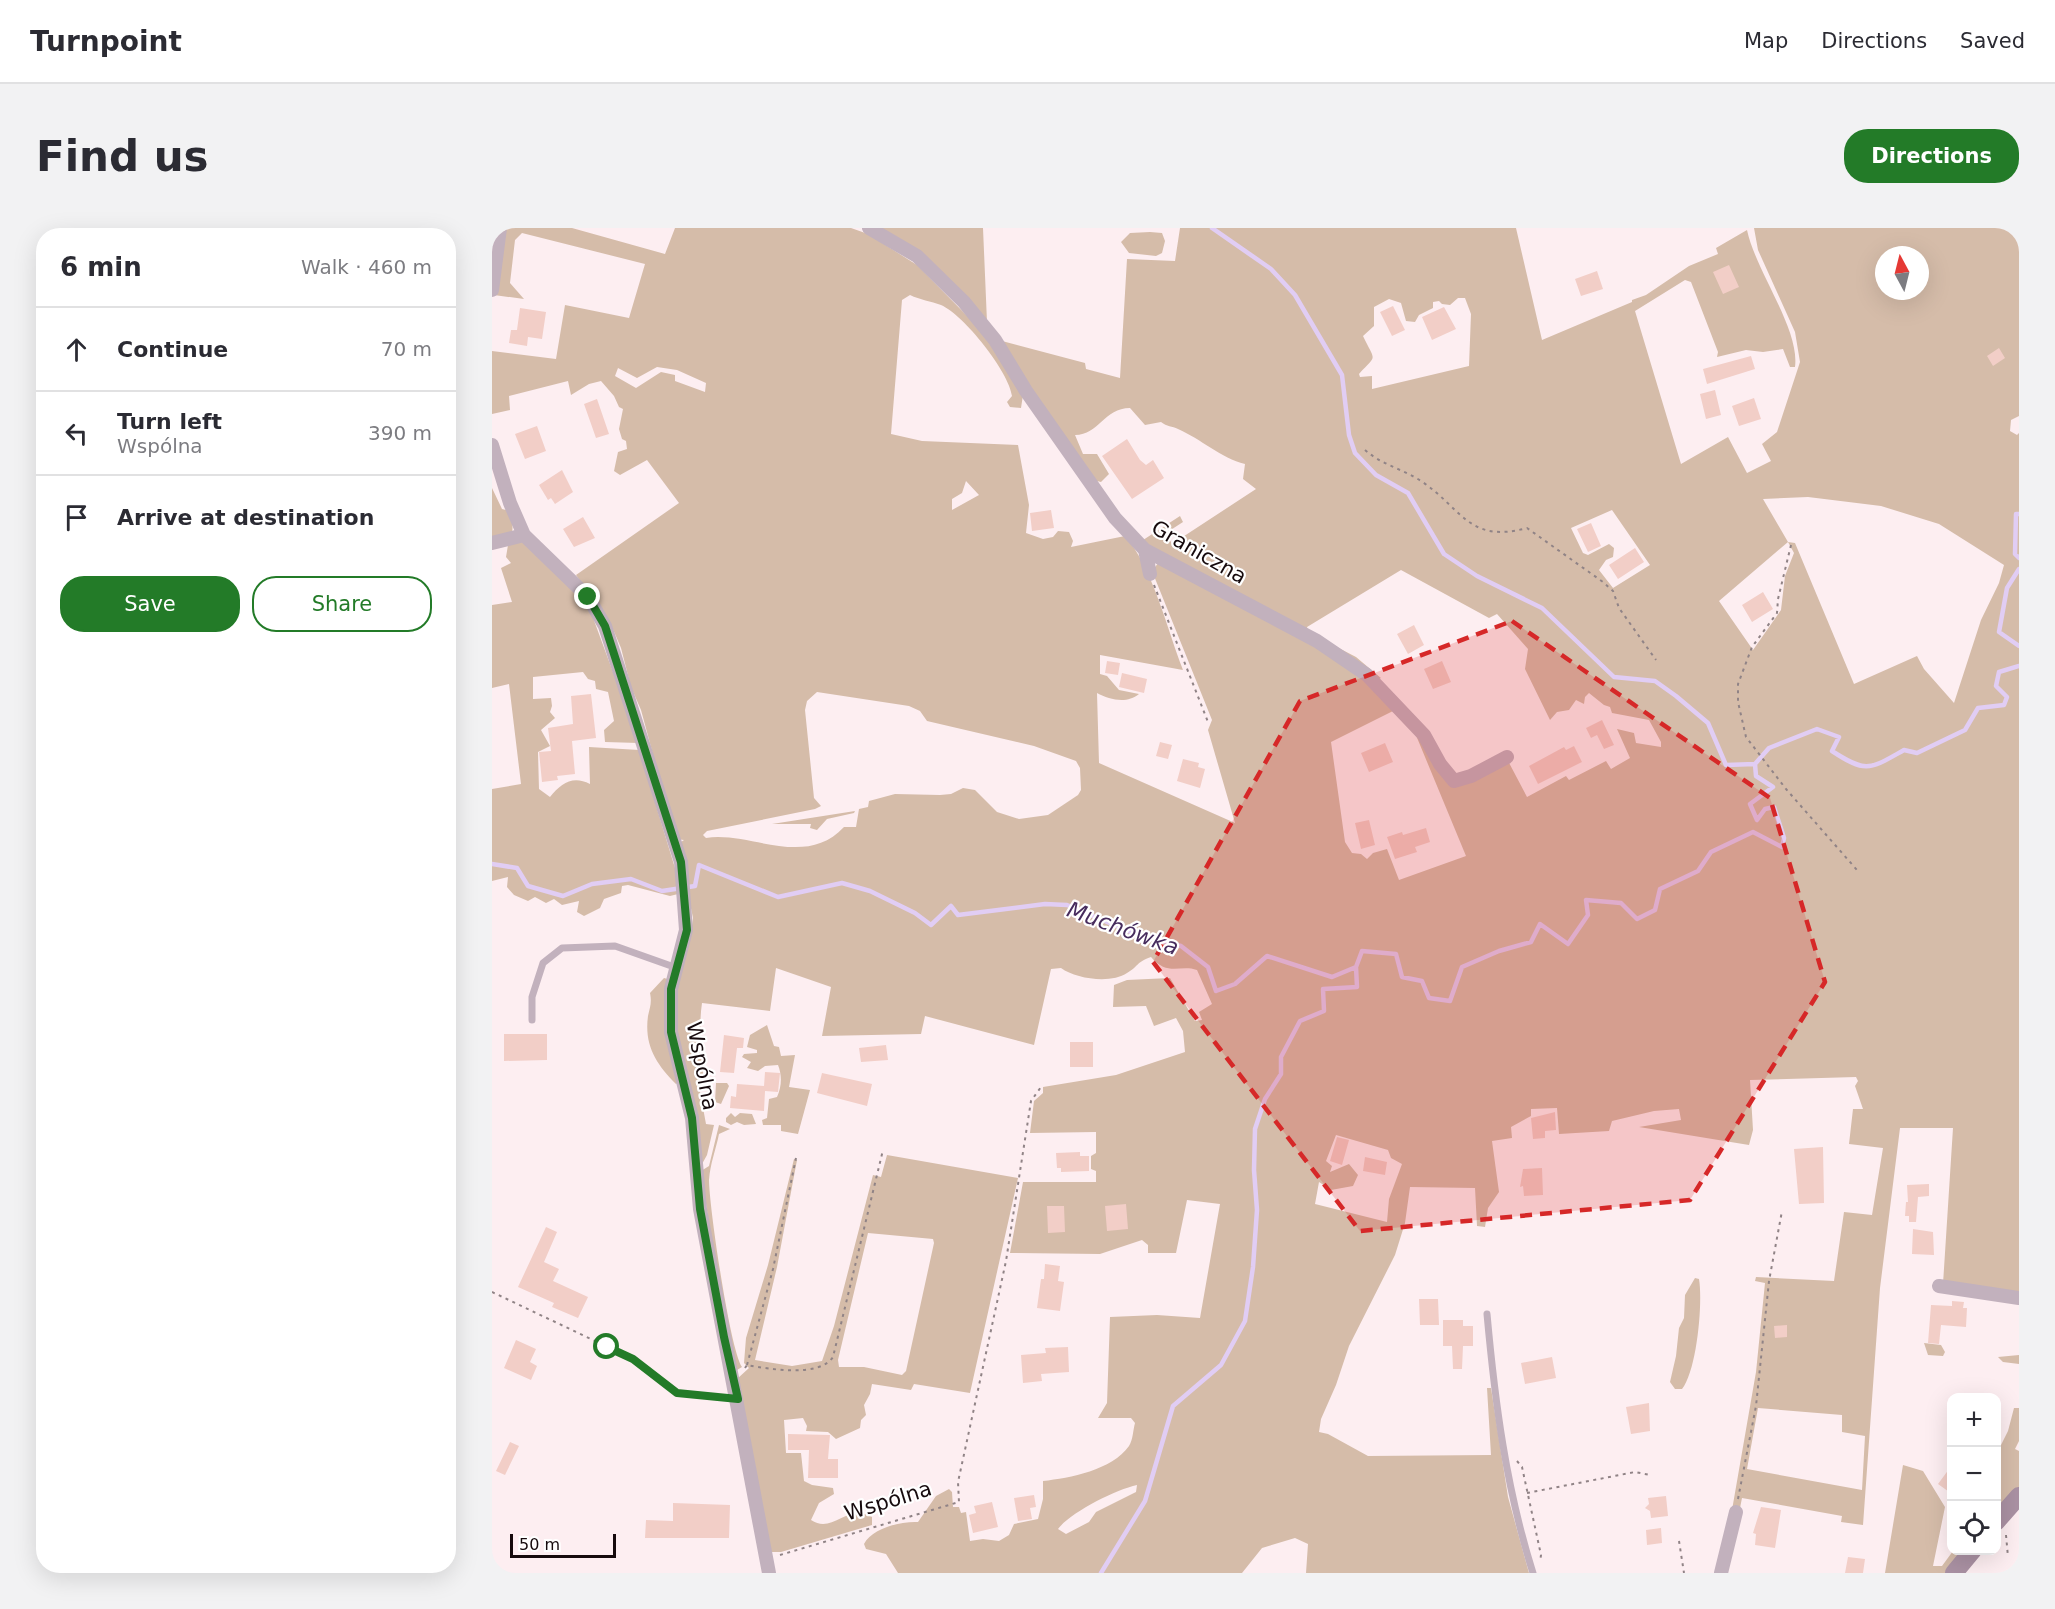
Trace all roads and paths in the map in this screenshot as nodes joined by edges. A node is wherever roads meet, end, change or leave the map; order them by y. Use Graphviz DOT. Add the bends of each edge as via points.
graph roads {
  1 [pos="500,228"];
  2 [pos="869,228"];
  3 [pos="492,290"];
  4 [pos="492,445"];
  5 [pos="1365,450"];
  6 [pos="524,535"];
  7 [pos="492,543"];
  8 [pos="1791,545"];
  9 [pos="1145,550"];
  10 [pos="1150,574"];
  11 [pos="1656,660"];
  12 [pos="1208,722"];
  13 [pos="1507,757"];
  14 [pos="1857,870"];
  15 [pos="677,968"];
  16 [pos="532,1020"];
  17 [pos="1041,1087"];
  18 [pos="883,1150"];
  19 [pos="796,1158"];
  20 [pos="1782,1211"];
  21 [pos="1939,1286"];
  22 [pos="492,1292"];
  23 [pos="2019,1298"];
  24 [pos="1487,1314"];
  25 [pos="747,1365"];
  26 [pos="733,1377"];
  27 [pos="738,1399"];
  28 [pos="1504,1454"];
  29 [pos="1650,1475"];
  30 [pos="1527,1494"];
  31 [pos="2019,1496"];
  32 [pos="1736,1512"];
  33 [pos="2001,1526"];
  34 [pos="1679,1541"];
  35 [pos="1970,1555"];
  36 [pos="2008,1557"];
  37 [pos="768,1566"];
  38 [pos="1532,1571"];
  39 [pos="1684,1573"];
  40 [pos="1721,1573"];
  41 [pos="1954,1573"];
  1 -- 3 [label="street"];
  2 -- 9 [label="street, Graniczna" via="917,256 964,302 995,340 1115,518"];
  4 -- 6 [label="street, Wspólna"];
  5 -- 11 [label="path" via="1388,467 1421,481 1475,526 1498,534 1527,528 1603,582"];
  6 -- 7 [label="street"];
  6 -- 15 [label="street, Wspólna" via="588,597 605,626 681,862 687,930"];
  8 -- 14 [label="path" via="1777,613 1752,647 1738,684 1738,702 1746,737"];
  9 -- 10 [label="street"];
  9 -- 13 [label="street, Graniczna" via="1317,641 1367,675 1424,735 1454,781"];
  10 -- 12 [label="path"];
  15 -- 16 [label="lane" via="615,946 562,948 543,963 532,997"];
  15 -- 26 [label="street, Wspólna" via="671,989 671,1032 692,1118 700,1209"];
  17 -- 37 [label="path, Wspólna" via="1031,1101 1006,1261 958,1482 959,1502"];
  18 -- 25 [label="path" via="833,1356 822,1367 793,1370"];
  19 -- 25 [label="path" via="773,1269"];
  20 -- 32 [label="path" via="1769,1281 1756,1406"];
  21 -- 23 [label="street"];
  22 -- 27 [label="path" via="633,1359 677,1393"];
  24 -- 28 [label="lane"];
  25 -- 26 [label="path"];
  26 -- 27 [label="street, Wspólna"];
  27 -- 37 [label="street, Wspólna"];
  28 -- 30 [label="path" via="1522,1467"];
  28 -- 38 [label="lane"];
  29 -- 30 [label="path" via="1635,1472"];
  30 -- 38 [label="path" via="1541,1561"];
  31 -- 33 [label="street"];
  32 -- 40 [label="street"];
  33 -- 36 [label="path"];
  34 -- 39 [label="path"];
  35 -- 41 [label="street"];
}
